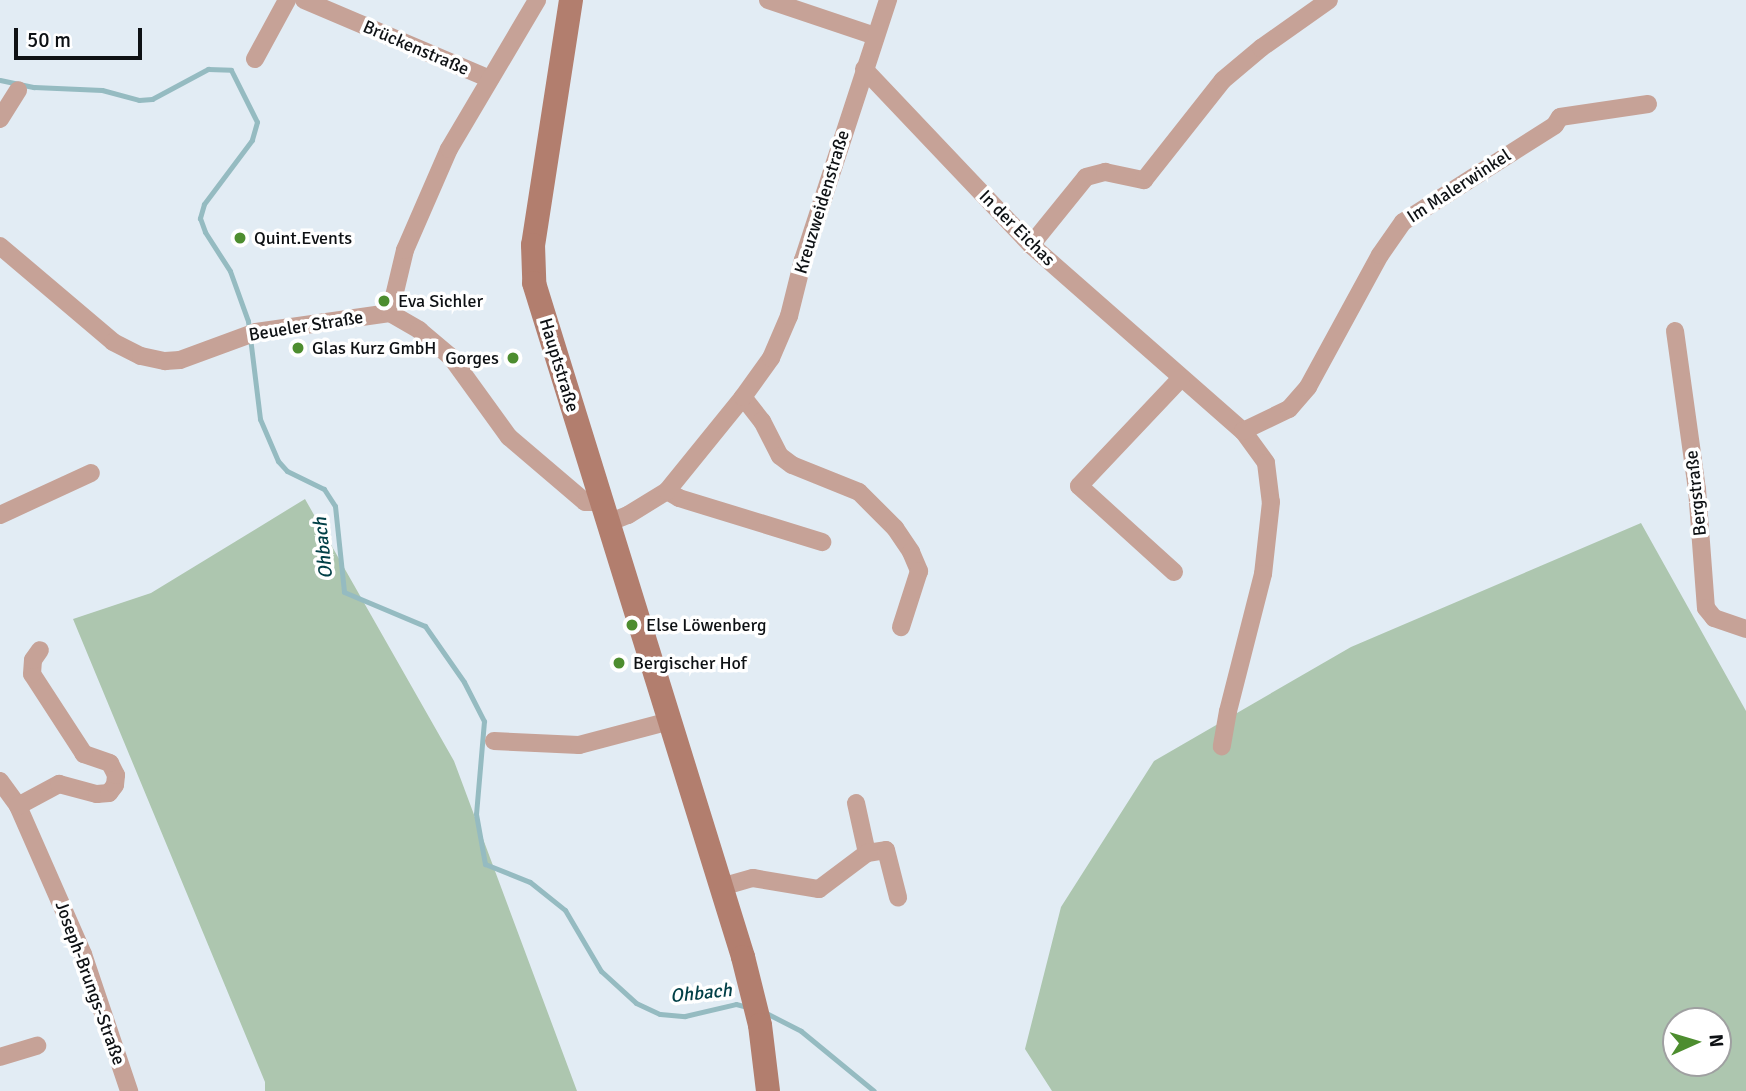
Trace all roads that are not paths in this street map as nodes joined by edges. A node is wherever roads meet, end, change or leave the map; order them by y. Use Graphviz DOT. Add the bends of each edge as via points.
graph roads {
  1 [pos="287,0"];
  2 [pos="303,0"];
  3 [pos="537,0"];
  4 [pos="571,0"];
  5 [pos="768,0"];
  6 [pos="888,0"];
  7 [pos="1329,0"];
  8 [pos="875,36"];
  9 [pos="255,58"];
  10 [pos="864,69"];
  11 [pos="490,79"];
  12 [pos="18,90"];
  13 [pos="1647,104"];
  14 [pos="0,119"];
  15 [pos="1031,245"];
  16 [pos="0,246"];
  17 [pos="390,313"];
  18 [pos="1675,331"];
  19 [pos="1181,378"];
  20 [pos="743,397"];
  21 [pos="1242,431"];
  22 [pos="91,473"];
  23 [pos="667,491"];
  24 [pos="604,512"];
  25 [pos="0,514"];
  26 [pos="822,541"];
  27 [pos="1174,572"];
  28 [pos="901,627"];
  29 [pos="1746,629"];
  30 [pos="40,650"];
  31 [pos="670,721"];
  32 [pos="494,741"];
  33 [pos="1222,746"];
  34 [pos="0,781"];
  35 [pos="856,803"];
  36 [pos="18,806"];
  37 [pos="867,853"];
  38 [pos="721,887"];
  39 [pos="898,897"];
  40 [pos="37,1046"];
  41 [pos="0,1057"];
  42 [pos="130,1091"];
  43 [pos="768,1091"];
  1 -- 9 [label="street"];
  2 -- 11 [label="street, Brückenstraße"];
  3 -- 11 [label="street"];
  4 -- 24 [label="main road, Hauptstraße" via="532,265"];
  5 -- 8 [label="street"];
  6 -- 8 [label="street, Kreuzweidenstraße"];
  7 -- 15 [label="street" via="1223,80 1144,180 1105,172 1086,177"];
  8 -- 10 [label="street, Kreuzweidenstraße"];
  10 -- 15 [label="street, In der Eichas"];
  10 -- 20 [label="street, Kreuzweidenstraße" via="789,316 771,358"];
  11 -- 17 [label="street" via="449,149 410,237"];
  12 -- 14 [label="street"];
  13 -- 21 [label="street, Im Malerwinkel" via="1560,117 1555,125 1403,222 1308,387 1289,408"];
  15 -- 19 [label="street, In der Eichas"];
  16 -- 17 [label="street, Beueler Straße" via="113,342 141,356 180,360 249,334"];
  17 -- 24 [label="street" via="419,330 451,358 509,437 585,502"];
  18 -- 29 [label="street, Bergstraße" via="1697,489 1706,607 1714,618"];
  19 -- 21 [label="street, In der Eichas"];
  19 -- 27 [label="street" via="1079,486"];
  20 -- 23 [label="street, Kreuzweidenstraße"];
  20 -- 28 [label="street" via="780,456 859,492 895,528 919,571"];
  21 -- 33 [label="street, In der Eichas" via="1266,463 1271,502 1263,574"];
  22 -- 25 [label="street"];
  23 -- 24 [label="street, Kreuzweidenstraße" via="628,515"];
  23 -- 26 [label="street"];
  24 -- 31 [label="main road, Hauptstraße"];
  30 -- 36 [label="street" via="32,674 84,754 110,763 115,785 109,793 97,794 59,784"];
  31 -- 32 [label="street" via="579,744"];
  31 -- 38 [label="main road, Hauptstraße"];
  34 -- 36 [label="street, Joseph-Brungs-Straße"];
  35 -- 37 [label="street"];
  36 -- 42 [label="street, Joseph-Brungs-Straße" via="83,954"];
  37 -- 38 [label="street" via="819,889 753,878"];
  37 -- 39 [label="street" via="886,850"];
  38 -- 43 [label="main road, Hauptstraße" via="754,995"];
  40 -- 41 [label="street"];
}
